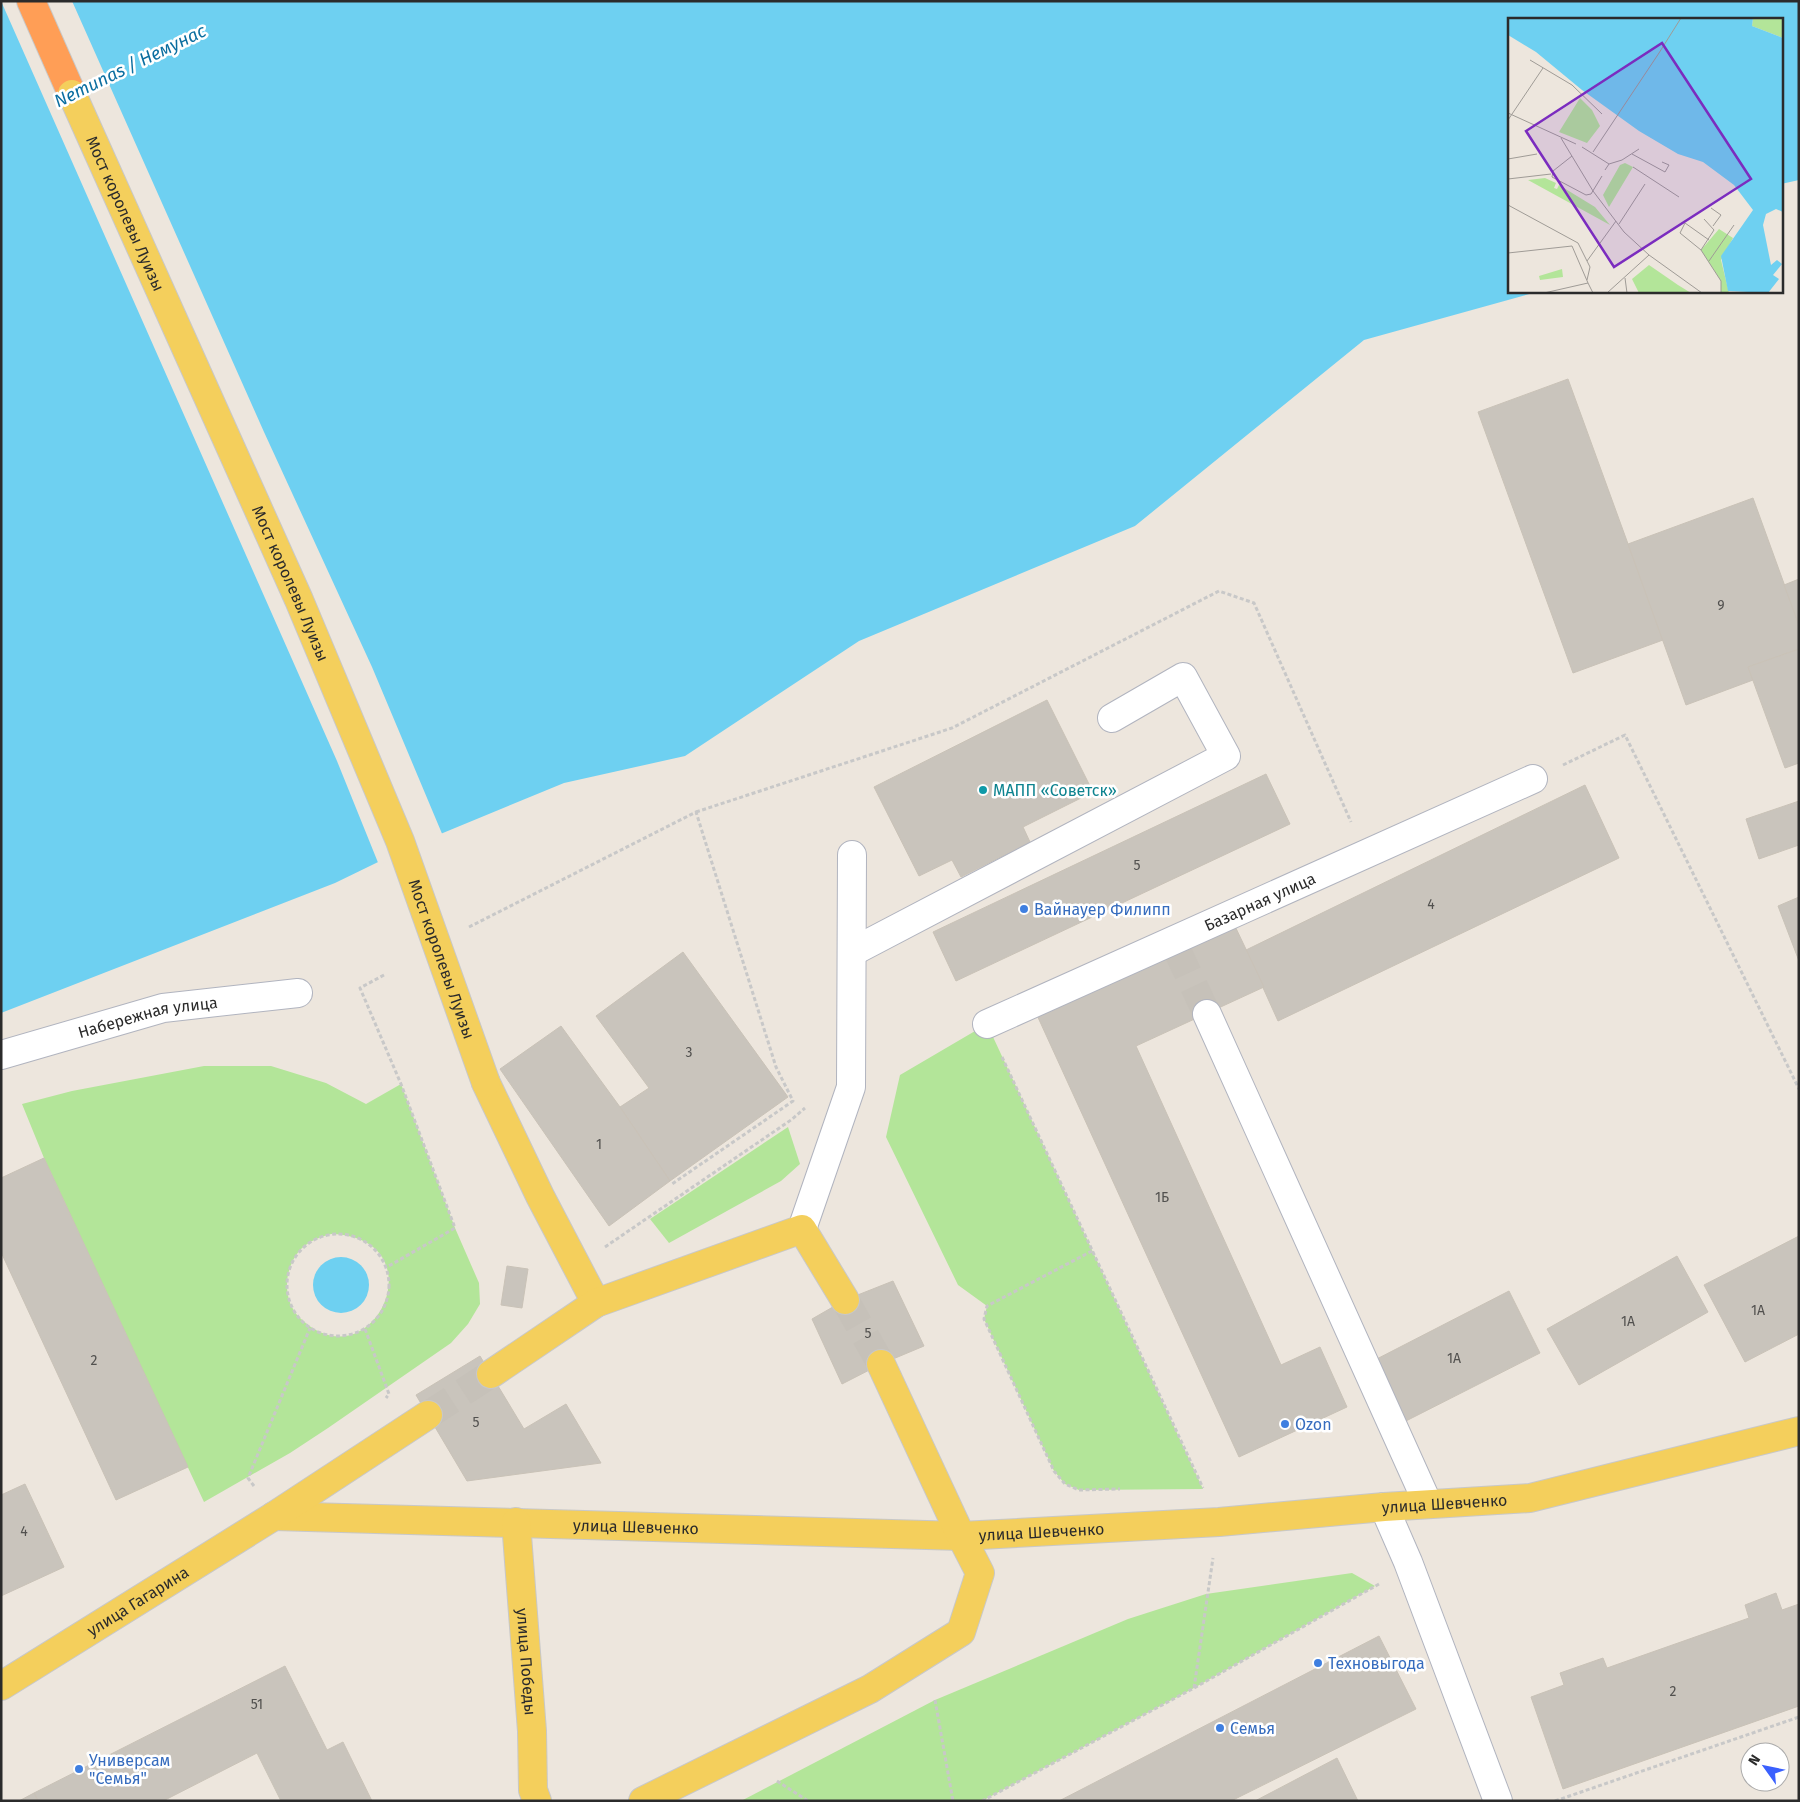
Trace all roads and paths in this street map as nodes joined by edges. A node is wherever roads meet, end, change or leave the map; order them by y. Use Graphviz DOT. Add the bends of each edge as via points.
graph roads {
  1 [pos="31,1"];
  2 [pos="72,94"];
  3 [pos="1112,718"];
  4 [pos="1533,779"];
  5 [pos="852,856"];
  6 [pos="461,931"];
  7 [pos="852,952"];
  8 [pos="384,976"];
  9 [pos="298,993"];
  10 [pos="1207,1014"];
  11 [pos="987,1024"];
  12 [pos="1,1055"];
  13 [pos="1799,1088"];
  14 [pos="809,1105"];
  15 [pos="672,1184"];
  16 [pos="802,1229"];
  17 [pos="1092,1251"];
  18 [pos="577,1266"];
  19 [pos="387,1267"];
  20 [pos="845,1300"];
  21 [pos="596,1303"];
  22 [pos="310,1328"];
  23 [pos="365,1329"];
  24 [pos="881,1364"];
  25 [pos="491,1374"];
  26 [pos="383,1401"];
  27 [pos="428,1416"];
  28 [pos="1799,1431"];
  29 [pos="1127,1489"];
  30 [pos="1194,1489"];
  31 [pos="1428,1504"];
  32 [pos="1384,1507"];
  33 [pos="274,1516"];
  34 [pos="516,1522"];
  35 [pos="1219,1522"];
  36 [pos="961,1536"];
  37 [pos="1408,1562"];
  38 [pos="1,1686"];
  39 [pos="1194,1688"];
  40 [pos="935,1700"];
  41 [pos="1799,1717"];
  42 [pos="777,1781"];
  43 [pos="538,1801"];
  44 [pos="643,1801"];
  45 [pos="808,1801"];
  46 [pos="953,1801"];
  47 [pos="982,1801"];
  48 [pos="1498,1801"];
  49 [pos="1555,1801"];
  1 -- 2 [label="highway"];
  2 -- 18 [label="main road, Мост королевы Луизы, bridge" via="299,600 400,841 486,1083"];
  3 -- 7 [label="street" via="1183,677 1226,756"];
  4 -- 11 [label="street, Базарная улица" via="1174,944"];
  4 -- 13 [label="path" via="1625,736"];
  5 -- 7 [label="street"];
  6 -- 15 [label="path" via="696,812 776,1067 793,1101"];
  7 -- 16 [label="street" via="851,1087"];
  8 -- 19 [label="path" via="360,988 401,1084 455,1228"];
  9 -- 12 [label="street, Набережная улица" via="163,1008"];
  10 -- 31 [label="street"];
  11 -- 17 [label="path"];
  14 -- 18 [label="path"];
  16 -- 20 [label="main road"];
  16 -- 21 [label="main road"];
  17 -- 29 [label="path" via="987,1306 984,1319 1054,1471 1065,1484 1079,1490"];
  17 -- 30 [label="path" via="1203,1489"];
  18 -- 21 [label="main road, Мост королевы Луизы"];
  19 -- 22 [label="path" via="378,1252 364,1240 348,1234 314,1239 300,1250 286,1281 288,1297 294,1312"];
  19 -- 23 [label="path" via="386,1302 378,1317"];
  21 -- 25 [label="main road"];
  22 -- 23 [label="path" via="334,1336 350,1335"];
  22 -- 33 [label="path" via="248,1478"];
  23 -- 26 [label="path" via="389,1394"];
  24 -- 36 [label="main road"];
  27 -- 33 [label="main road, улица Гагарина"];
  28 -- 31 [label="main road, улица Шевченко" via="1530,1498"];
  31 -- 32 [label="main road, улица Шевченко"];
  32 -- 35 [label="main road, улица Шевченко"];
  32 -- 37 [label="street"];
  33 -- 34 [label="main road, улица Шевченко"];
  33 -- 38 [label="main road, улица Гагарина"];
  34 -- 36 [label="main road, улица Шевченко"];
  34 -- 43 [label="main road, улица Победы" via="532,1731 533,1790"];
  35 -- 36 [label="main road, улица Шевченко"];
  35 -- 39 [label="path"];
  36 -- 44 [label="main road" via="980,1574 961,1632 870,1690"];
  37 -- 39 [label="path" via="1375,1586"];
  37 -- 48 [label="street"];
  39 -- 47 [label="path"];
  40 -- 46 [label="path"];
  41 -- 49 [label="path"];
  42 -- 45 [label="path"];
}
